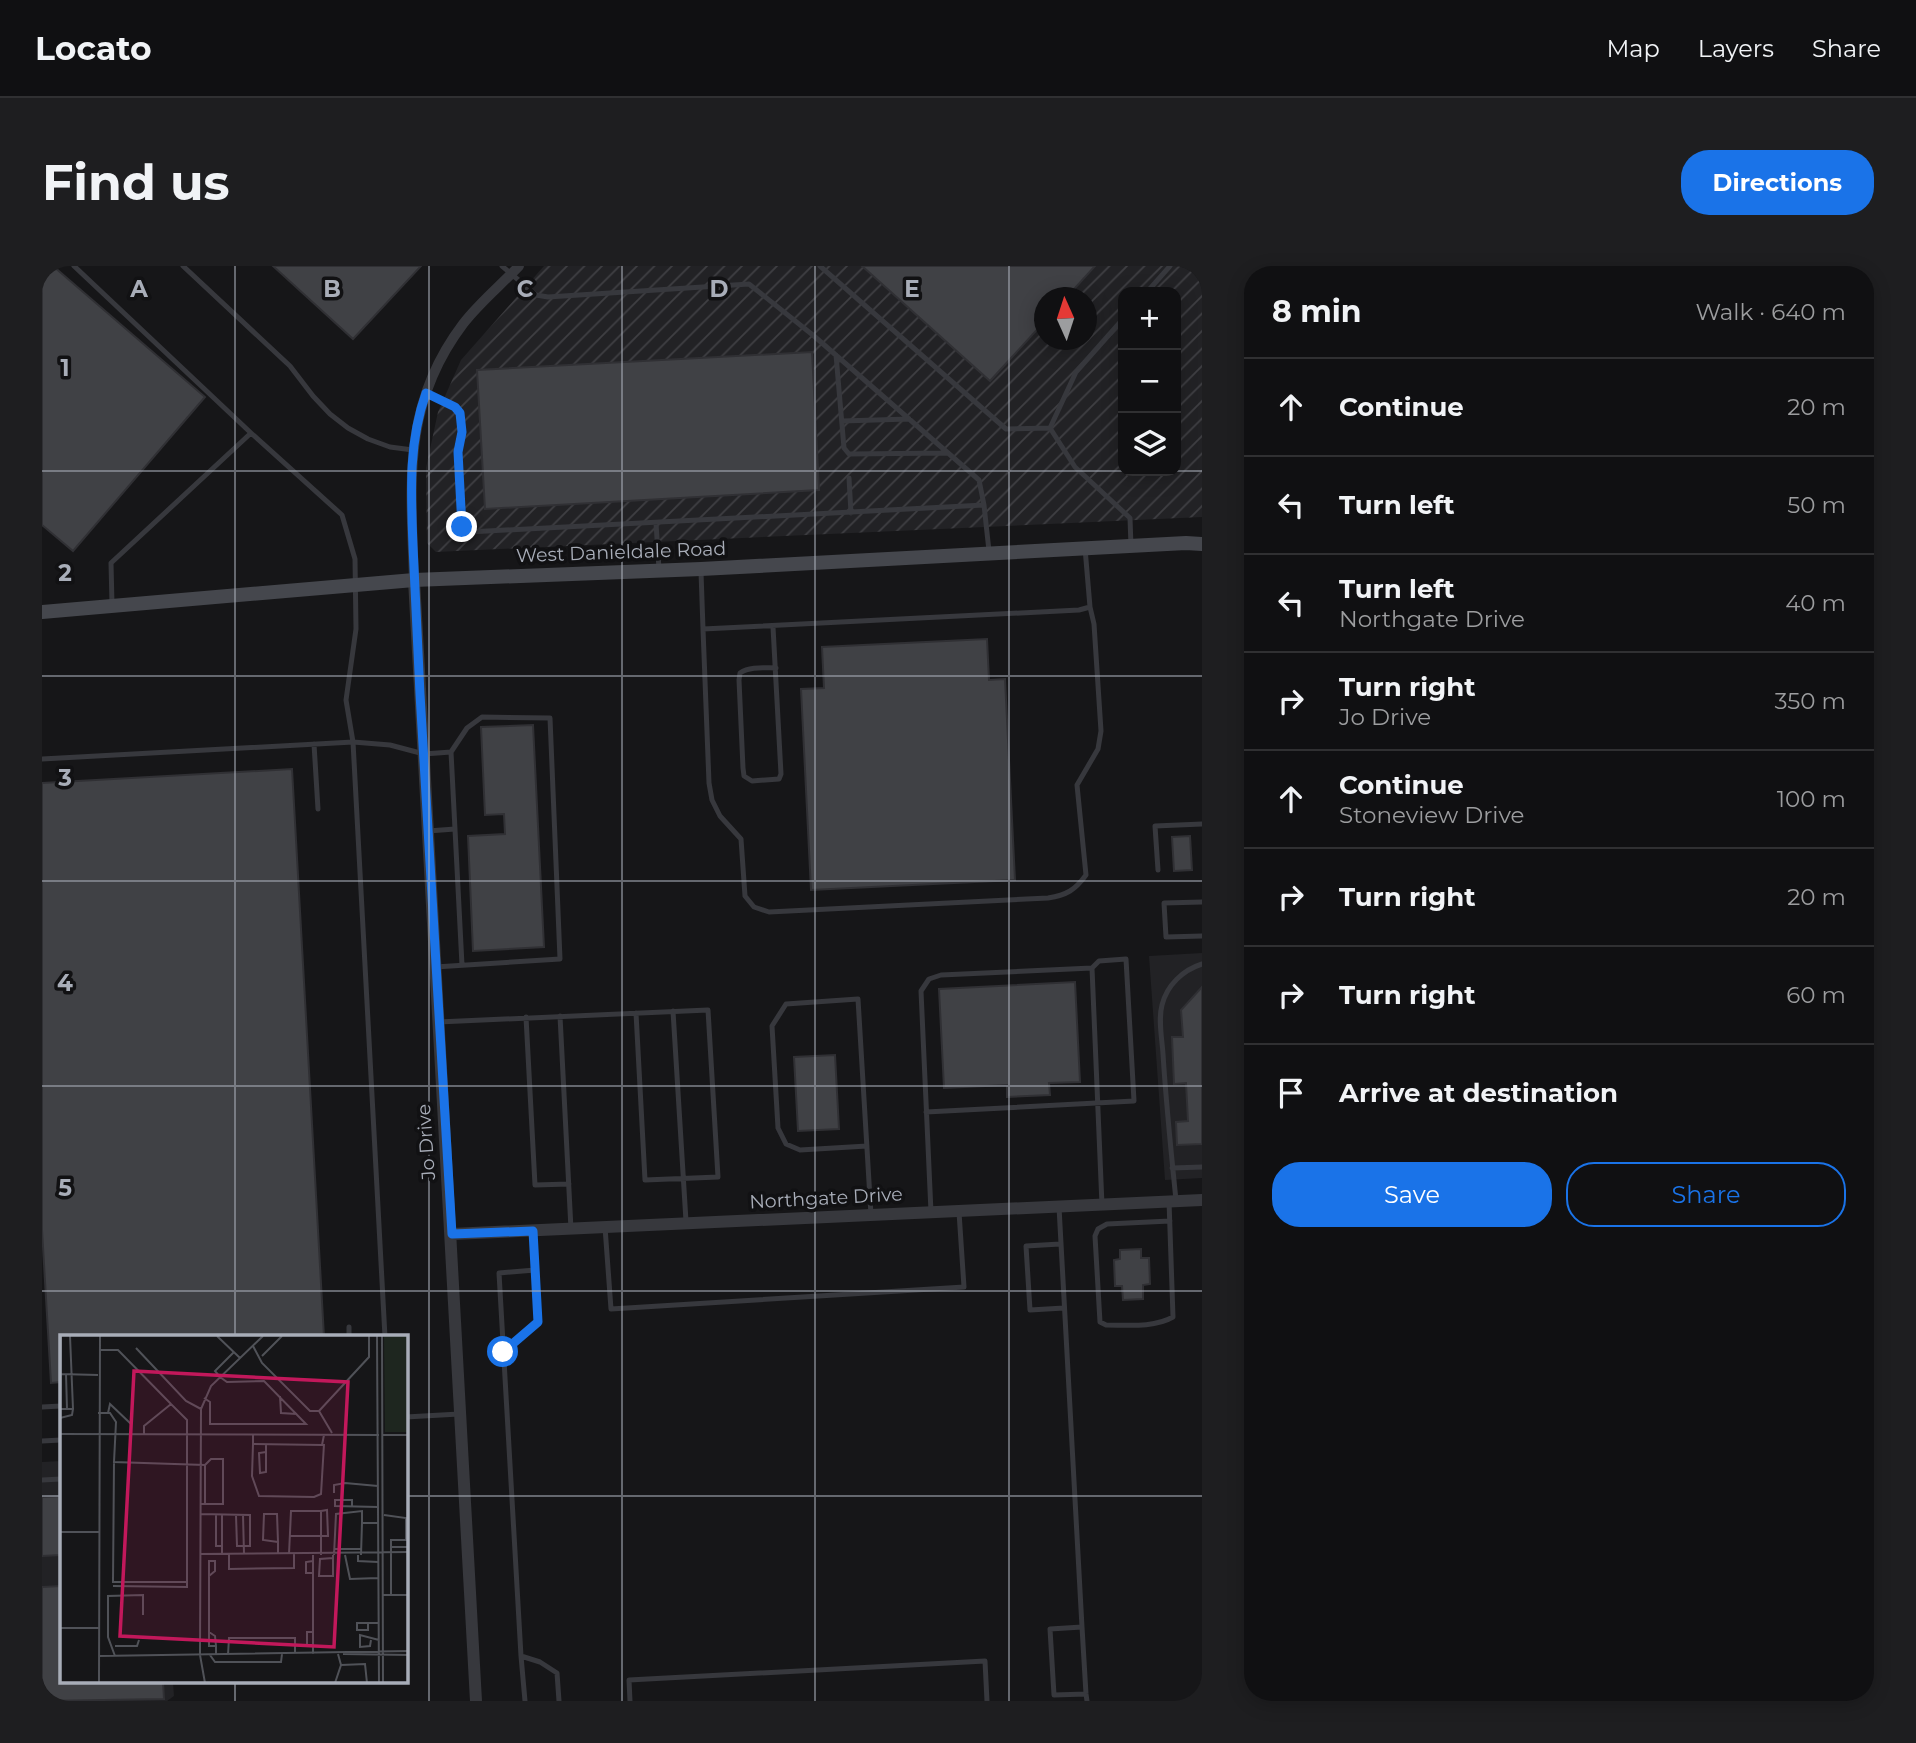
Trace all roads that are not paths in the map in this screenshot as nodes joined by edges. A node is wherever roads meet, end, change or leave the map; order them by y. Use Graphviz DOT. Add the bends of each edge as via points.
graph roads {
  1 [pos="74,266"];
  2 [pos="183,266"];
  3 [pos="502,266"];
  4 [pos="519,266"];
  5 [pos="820,266"];
  6 [pos="1170,266"];
  7 [pos="511,274"];
  8 [pos="1151,287"];
  9 [pos="1118,324"];
  10 [pos="836,355"];
  11 [pos="426,393"];
  12 [pos="909,419"];
  13 [pos="842,421"];
  14 [pos="1050,428"];
  15 [pos="251,433"];
  16 [pos="413,450"];
  17 [pos="948,453"];
  18 [pos="849,478"];
  19 [pos="984,505"];
  20 [pos="850,513"];
  21 [pos="656,523"];
  22 [pos="1202,544"];
  23 [pos="1132,546"];
  24 [pos="1085,548"];
  25 [pos="989,553"];
  26 [pos="701,569"];
  27 [pos="659,570"];
  28 [pos="414,580"];
  29 [pos="354,585"];
  30 [pos="112,607"];
  31 [pos="1090,607"];
  32 [pos="42,612"];
  33 [pos="773,627"];
  34 [pos="704,629"];
  35 [pos="776,668"];
  36 [pos="353,742"];
  37 [pos="314,744"];
  38 [pos="451,752"];
  39 [pos="424,754"];
  40 [pos="42,759"];
  41 [pos="318,809"];
  42 [pos="1202,824"];
  43 [pos="455,830"];
  44 [pos="428,831"];
  45 [pos="1158,870"];
  46 [pos="1202,902"];
  47 [pos="1202,936"];
  48 [pos="1202,964"];
  49 [pos="462,965"];
  50 [pos="435,967"];
  51 [pos="1092,968"];
  52 [pos="673,1011"];
  53 [pos="636,1013"];
  54 [pos="560,1016"];
  55 [pos="526,1017"];
  56 [pos="438,1022"];
  57 [pos="1098,1103"];
  58 [pos="926,1112"];
  59 [pos="867,1146"];
  60 [pos="1202,1167"];
  61 [pos="1172,1168"];
  62 [pos="684,1178"];
  63 [pos="569,1184"];
  64 [pos="1202,1200"];
  65 [pos="1172,1201"];
  66 [pos="1102,1205"];
  67 [pos="1059,1207"];
  68 [pos="959,1211"];
  69 [pos="931,1212"];
  70 [pos="871,1215"];
  71 [pos="1170,1221"];
  72 [pos="686,1224"];
  73 [pos="605,1227"];
  74 [pos="571,1229"];
  75 [pos="533,1231"];
  76 [pos="452,1234"];
  77 [pos="1060,1244"];
  78 [pos="535,1270"];
  79 [pos="1064,1308"];
  80 [pos="349,1327"];
  81 [pos="349,1335"];
  82 [pos="385,1335"];
  83 [pos="503,1352"];
  84 [pos="60,1406"];
  85 [pos="42,1407"];
  86 [pos="461,1414"];
  87 [pos="408,1417"];
  88 [pos="60,1440"];
  89 [pos="42,1441"];
  90 [pos="60,1479"];
  91 [pos="42,1480"];
  92 [pos="1082,1627"];
  93 [pos="522,1657"];
  94 [pos="1086,1694"];
  95 [pos="477,1701"];
  96 [pos="525,1701"];
  97 [pos="559,1701"];
  98 [pos="630,1701"];
  99 [pos="987,1701"];
  100 [pos="1087,1701"];
  1 -- 15 [label="lane"];
  2 -- 16 [label="lane" via="290,366 330,414 368,439"];
  3 -- 7 [label="lane"];
  4 -- 7 [label="street"];
  5 -- 14 [label="lane" via="1006,429"];
  6 -- 8 [label="lane"];
  7 -- 10 [label="lane" via="536,295 548,297 749,284"];
  7 -- 11 [label="street" via="464,324"];
  9 -- 14 [label="lane" via="1076,372"];
  10 -- 12 [label="lane"];
  10 -- 13 [label="lane"];
  11 -- 16 [label="street"];
  11 -- 21 [label="lane" via="460,413 462,527 469,532"];
  12 -- 13 [label="lane"];
  12 -- 17 [label="lane"];
  13 -- 17 [label="lane" via="849,454"];
  14 -- 23 [label="lane" via="1075,467 1130,518"];
  15 -- 29 [label="lane" via="342,515 355,559"];
  15 -- 30 [label="lane" via="111,563"];
  16 -- 28 [label="street"];
  17 -- 19 [label="lane" via="979,480"];
  18 -- 20 [label="lane"];
  19 -- 20 [label="lane"];
  19 -- 25 [label="lane"];
  20 -- 21 [label="lane"];
  21 -- 27 [label="lane"];
  22 -- 23 [label="main road, West Danieldale Road"];
  23 -- 24 [label="main road, West Danieldale Road"];
  24 -- 25 [label="main road, West Danieldale Road"];
  24 -- 31 [label="lane"];
  25 -- 26 [label="main road, West Danieldale Road"];
  26 -- 27 [label="main road, West Danieldale Road"];
  26 -- 34 [label="lane"];
  27 -- 28 [label="main road, West Danieldale Road"];
  28 -- 29 [label="main road, West Danieldale Road"];
  28 -- 39 [label="street, Jo Drive"];
  29 -- 30 [label="main road, West Danieldale Road"];
  29 -- 36 [label="lane" via="356,629 346,700"];
  30 -- 32 [label="main road, West Danieldale Road"];
  31 -- 33 [label="lane"];
  31 -- 34 [label="lane" via="1101,731 1098,748 1077,785 1086,876 1063,896 1048,898 769,912 754,907 745,896 741,839 712,800"];
  33 -- 34 [label="lane"];
  33 -- 35 [label="lane"];
  35 -- 35 [label="lane" via="781,774 779,779 752,781 744,776 743,768 740,673"];
  36 -- 37 [label="lane"];
  36 -- 39 [label="lane"];
  36 -- 82 [label="lane"];
  37 -- 40 [label="lane"];
  37 -- 41 [label="lane"];
  38 -- 39 [label="lane"];
  38 -- 43 [label="lane"];
  38 -- 49 [label="lane" via="467,729 482,718 550,718 559,959"];
  39 -- 44 [label="street, Jo Drive"];
  42 -- 45 [label="lane" via="1154,826"];
  43 -- 44 [label="lane"];
  43 -- 49 [label="lane"];
  44 -- 50 [label="street, Jo Drive"];
  46 -- 47 [label="lane" via="1164,903 1166,937"];
  48 -- 61 [label="lane" via="1179,976 1161,1008"];
  49 -- 50 [label="lane"];
  50 -- 56 [label="street, Jo Drive"];
  51 -- 57 [label="lane"];
  51 -- 57 [label="lane" via="1099,961 1126,960 1134,1101"];
  51 -- 58 [label="lane" via="929,979 921,991"];
  52 -- 53 [label="lane"];
  52 -- 62 [label="lane"];
  52 -- 62 [label="lane" via="708,1010 718,1177"];
  53 -- 54 [label="lane"];
  53 -- 62 [label="lane" via="645,1180"];
  54 -- 55 [label="lane"];
  54 -- 63 [label="lane"];
  55 -- 56 [label="lane"];
  55 -- 63 [label="lane" via="535,1185"];
  56 -- 76 [label="street, Jo Drive"];
  57 -- 58 [label="lane"];
  57 -- 66 [label="lane"];
  58 -- 69 [label="lane"];
  59 -- 59 [label="lane" via="858,999 786,1004 772,1026 778,1128 786,1144 800,1150"];
  59 -- 70 [label="lane"];
  60 -- 61 [label="lane"];
  61 -- 65 [label="lane"];
  62 -- 72 [label="lane"];
  63 -- 74 [label="lane"];
  64 -- 65 [label="street, Northgate Drive"];
  65 -- 66 [label="street, Northgate Drive"];
  65 -- 71 [label="lane"];
  66 -- 67 [label="street, Northgate Drive"];
  67 -- 68 [label="street, Northgate Drive"];
  67 -- 77 [label="lane"];
  68 -- 69 [label="street, Northgate Drive"];
  68 -- 73 [label="lane" via="964,1287 611,1309"];
  69 -- 70 [label="street, Northgate Drive"];
  70 -- 72 [label="street, Northgate Drive"];
  71 -- 71 [label="lane" via="1173,1318 1151,1324 1100,1322 1098,1229 1107,1224"];
  72 -- 73 [label="street, Northgate Drive"];
  73 -- 74 [label="street, Northgate Drive"];
  74 -- 75 [label="street, Northgate Drive"];
  75 -- 76 [label="street, Northgate Drive"];
  75 -- 78 [label="lane"];
  76 -- 86 [label="street, Jo Drive"];
  77 -- 79 [label="lane"];
  77 -- 79 [label="lane" via="1027,1246 1030,1310"];
  78 -- 83 [label="lane" via="538,1322"];
  78 -- 83 [label="lane" via="499,1273"];
  79 -- 92 [label="lane"];
  80 -- 81 [label="lane"];
  83 -- 93 [label="lane"];
  84 -- 85 [label="lane"];
  86 -- 87 [label="lane"];
  86 -- 95 [label="street, Jo Drive"];
  88 -- 89 [label="lane"];
  90 -- 91 [label="lane"];
  92 -- 94 [label="lane"];
  92 -- 94 [label="lane" via="1050,1629 1054,1695"];
  93 -- 96 [label="lane"];
  93 -- 97 [label="lane" via="557,1673"];
  94 -- 100 [label="lane"];
  98 -- 99 [label="lane" via="629,1680 985,1661"];
}
